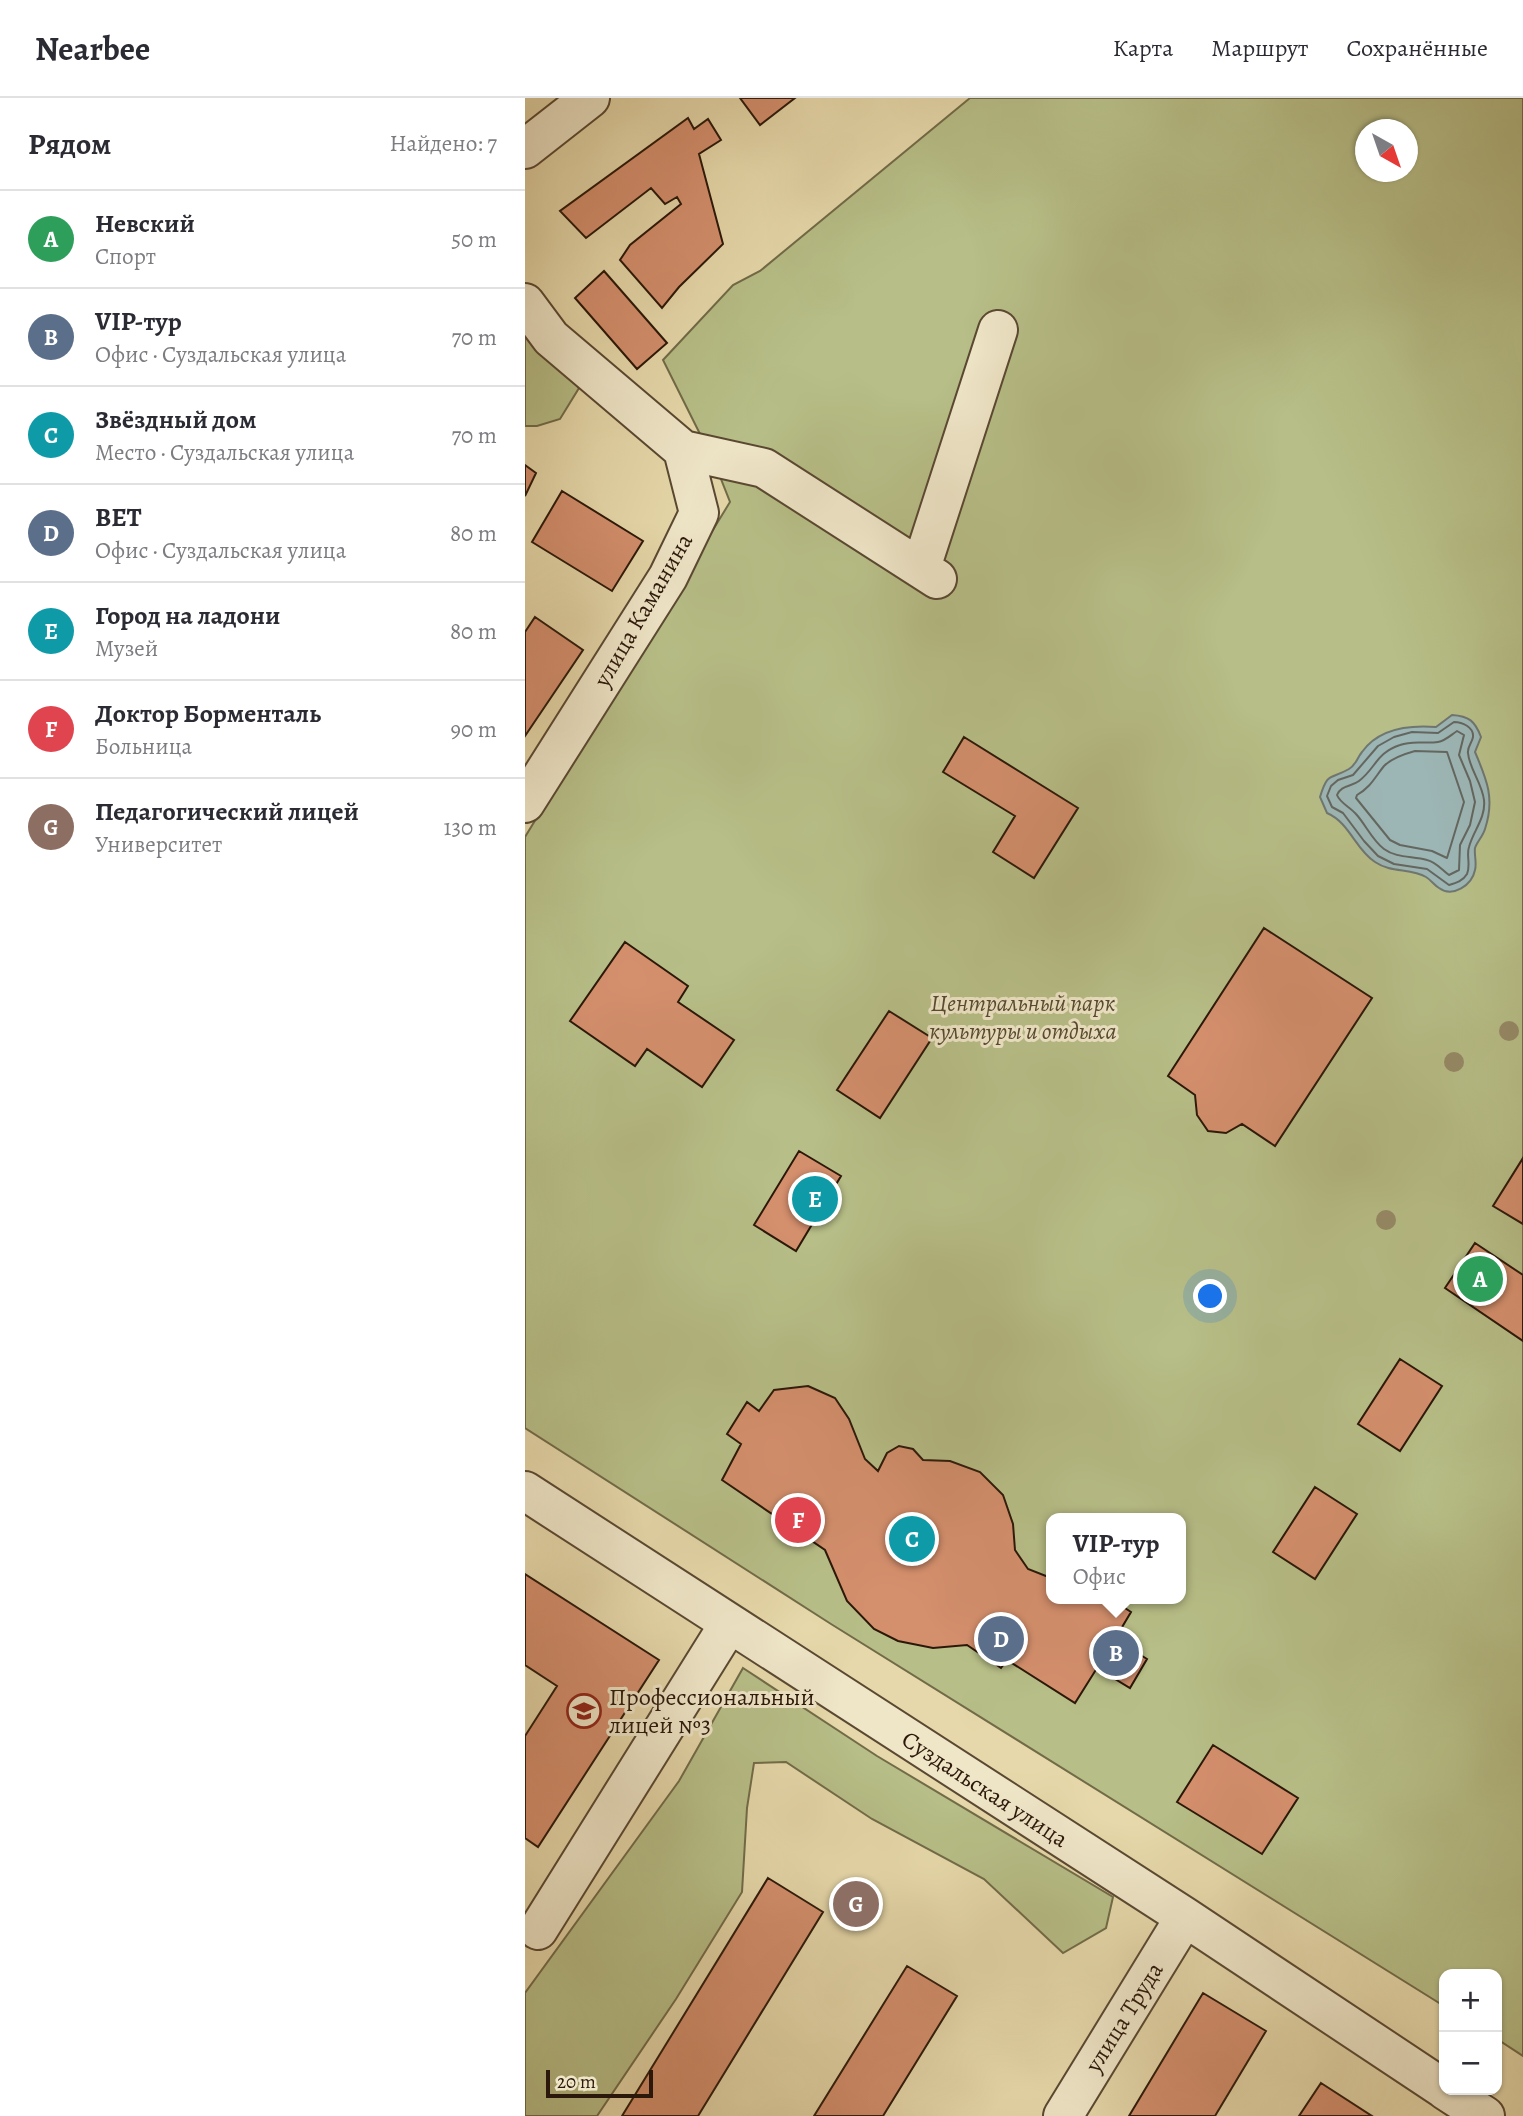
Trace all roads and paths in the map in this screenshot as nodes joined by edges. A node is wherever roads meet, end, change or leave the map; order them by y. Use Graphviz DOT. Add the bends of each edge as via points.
graph roads {
  1 [pos="590,98"];
  2 [pos="525,149"];
  3 [pos="525,303"];
  4 [pos="998,330"];
  5 [pos="683,450"];
  6 [pos="525,803"];
  7 [pos="525,1491"];
  8 [pos="729,1624"];
  9 [pos="1185,1917"];
  10 [pos="538,1930"];
  11 [pos="1439,2086"];
  12 [pos="1453,2095"];
  13 [pos="1063,2116"];
  14 [pos="1485,2116"];
  1 -- 2 [label="street"];
  3 -- 5 [label="street" via="551,338"];
  4 -- 5 [label="street" via="929,573 764,468"];
  5 -- 6 [label="street, улица Каманина" via="699,513 668,577"];
  7 -- 8 [label="street, Суздальская улица"];
  8 -- 9 [label="street, Суздальская улица"];
  8 -- 10 [label="street"];
  9 -- 11 [label="street, Суздальская улица"];
  9 -- 13 [label="street, улица Труда"];
  12 -- 14 [label="street, Суздальская улица"];
}
